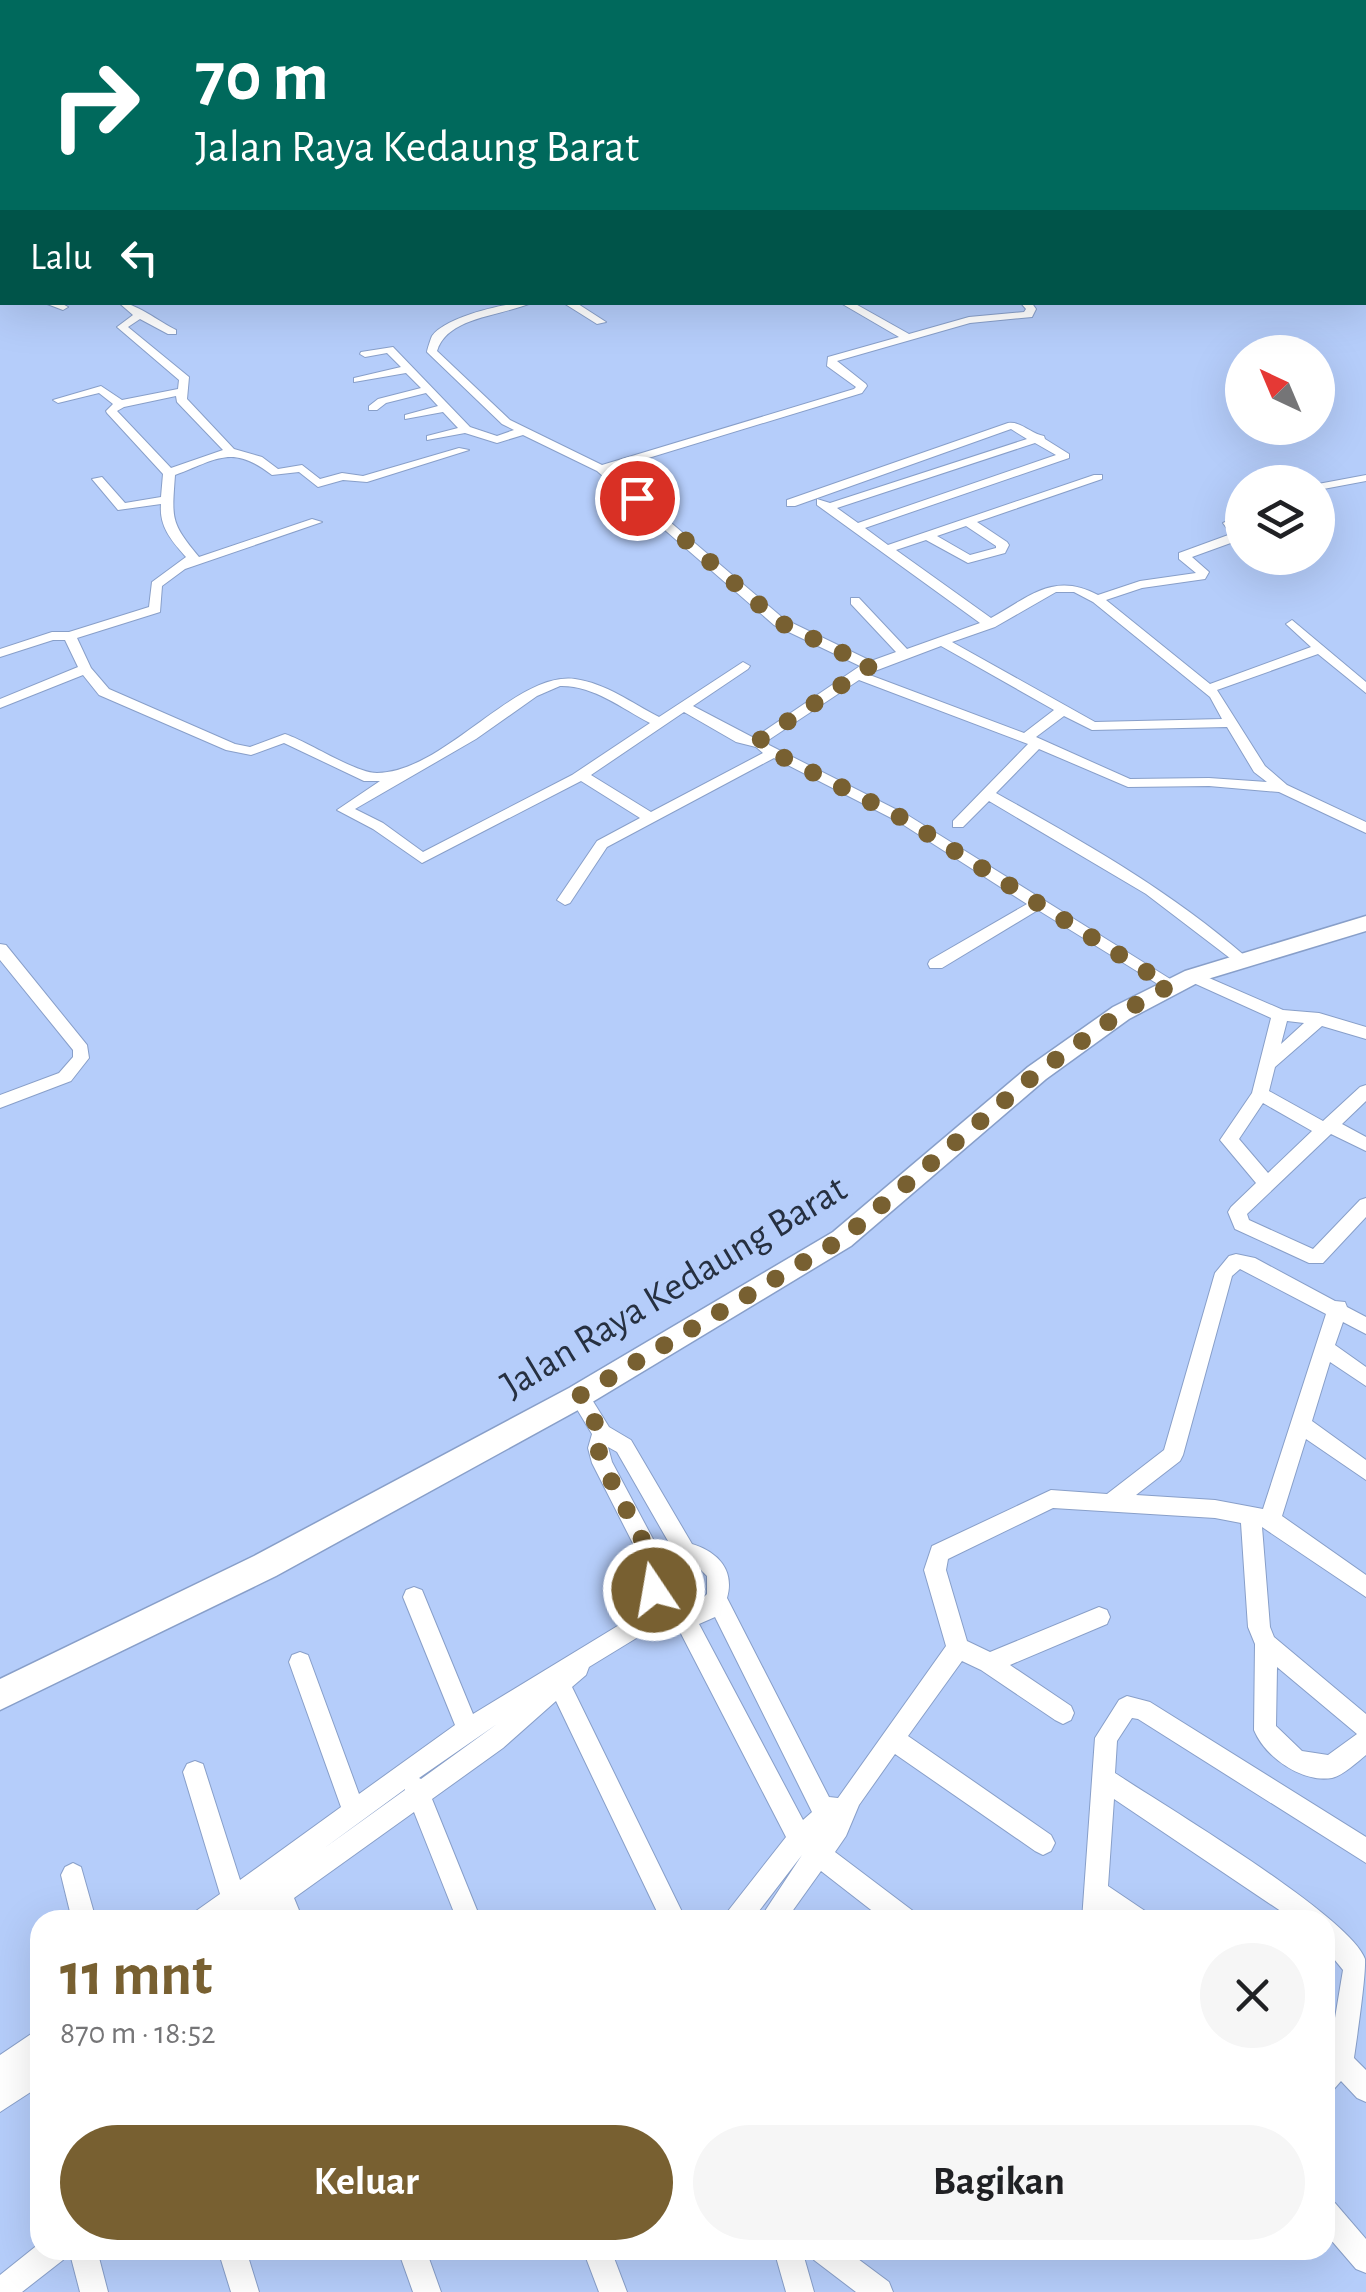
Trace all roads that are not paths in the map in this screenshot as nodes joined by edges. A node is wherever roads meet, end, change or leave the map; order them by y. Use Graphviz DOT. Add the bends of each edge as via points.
graph roads {
  1 [pos="57,305"];
  2 [pos="126,305"];
  3 [pos="489,305"];
  4 [pos="518,305"];
  5 [pos="572,305"];
  6 [pos="849,305"];
  7 [pos="1028,305"];
  8 [pos="63,307"];
  9 [pos="455,314"];
  10 [pos="139,315"];
  11 [pos="601,322"];
  12 [pos="172,332"];
  13 [pos="909,338"];
  14 [pos="366,354"];
  15 [pos="408,368"];
  16 [pos="358,380"];
  17 [pos="430,389"];
  18 [pos="181,392"];
  19 [pos="58,400"];
  20 [pos="120,404"];
  21 [pos="372,408"];
  22 [pos="444,408"];
  23 [pos="409,416"];
  24 [pos="466,429"];
  25 [pos="523,431"];
  26 [pos="431,438"];
  27 [pos="1040,438"];
  28 [pos="958,443"];
  29 [pos="464,450"];
  30 [pos="230,451"];
  31 [pos="980,458"];
  32 [pos="601,469"];
  33 [pos="169,473"];
  34 [pos="1098,477"];
  35 [pos="1009,478"];
  36 [pos="1366,478"];
  37 [pos="98,479"];
  38 [pos="1335,484"];
  39 [pos="813,495"];
  40 [pos="1040,498"];
  41 [pos="166,500"];
  42 [pos="791,503"];
  43 [pos="828,507"];
  44 [pos="316,522"];
  45 [pos="968,522"];
  46 [pos="855,528"];
  47 [pos="927,536"];
  48 [pos="1225,541"];
  49 [pos="886,550"];
  50 [pos="183,566"];
  51 [pos="1097,599"];
  52 [pos="855,601"];
  53 [pos="990,624"];
  54 [pos="1292,624"];
  55 [pos="70,636"];
  56 [pos="942,641"];
  57 [pos="1319,649"];
  58 [pos="902,651"];
  59 [pos="0,653"];
  60 [pos="742,666"];
  61 [pos="85,669"];
  62 [pos="863,670"];
  63 [pos="1208,689"];
  64 [pos="1366,689"];
  65 [pos="0,704"];
  66 [pos="684,706"];
  67 [pos="1062,710"];
  68 [pos="658,721"];
  69 [pos="1232,723"];
  70 [pos="1031,740"];
  71 [pos="767,749"];
  72 [pos="392,776"];
  73 [pos="581,776"];
  74 [pos="1282,788"];
  75 [pos="989,795"];
  76 [pos="650,816"];
  77 [pos="958,824"];
  78 [pos="1366,828"];
  79 [pos="565,900"];
  80 [pos="1036,905"];
  81 [pos="1366,923"];
  82 [pos="0,949"];
  83 [pos="1231,963"];
  84 [pos="936,964"];
  85 [pos="1181,981"];
  86 [pos="1241,997"];
  87 [pos="1280,1015"];
  88 [pos="1320,1019"];
  89 [pos="1366,1033"];
  90 [pos="1271,1062"];
  91 [pos="1366,1091"];
  92 [pos="1260,1094"];
  93 [pos="0,1102"];
  94 [pos="1327,1127"];
  95 [pos="1366,1145"];
  96 [pos="1266,1183"];
  97 [pos="1366,1205"];
  98 [pos="1338,1308"];
  99 [pos="1366,1326"];
  100 [pos="1325,1348"];
  101 [pos="1366,1378"];
  102 [pos="579,1396"];
  103 [pos="1301,1424"];
  104 [pos="602,1434"];
  105 [pos="1366,1471"];
  106 [pos="1094,1499"];
  107 [pos="1260,1517"];
  108 [pos="687,1555"];
  109 [pos="658,1570"];
  110 [pos="1366,1587"];
  111 [pos="414,1596"];
  112 [pos="718,1599"];
  113 [pos="674,1611"];
  114 [pos="1099,1616"];
  115 [pos="1266,1644"];
  116 [pos="958,1648"];
  117 [pos="300,1662"];
  118 [pos="989,1663"];
  119 [pos="558,1680"];
  120 [pos="0,1695"];
  121 [pos="1063,1713"];
  122 [pos="468,1728"];
  123 [pos="1366,1728"];
  124 [pos="894,1740"];
  125 [pos="1366,1741"];
  126 [pos="803,1770"];
  127 [pos="194,1772"];
  128 [pos="1104,1779"];
  129 [pos="414,1784"];
  130 [pos="773,1788"];
  131 [pos="354,1812"];
  132 [pos="831,1820"];
  133 [pos="1044,1843"];
  134 [pos="809,1847"];
  135 [pos="1366,1852"];
  136 [pos="73,1875"];
  137 [pos="276,1883"];
  138 [pos="1096,1892"];
  139 [pos="82,1910"];
  140 [pos="239,1910"];
  141 [pos="287,1910"];
  142 [pos="464,1910"];
  143 [pos="669,1910"];
  144 [pos="747,1910"];
  145 [pos="776,1910"];
  146 [pos="891,1910"];
  147 [pos="1095,1910"];
  148 [pos="1122,1910"];
  149 [pos="1300,1910"];
  150 [pos="1335,1938"];
  151 [pos="1335,2046"];
  152 [pos="30,2048"];
  153 [pos="1335,2068"];
  154 [pos="0,2071"];
  155 [pos="30,2077"];
  156 [pos="1366,2089"];
  157 [pos="0,2099"];
  158 [pos="1335,2224"];
  159 [pos="1366,2258"];
  160 [pos="40,2260"];
  161 [pos="86,2260"];
  162 [pos="235,2260"];
  163 [pos="416,2260"];
  164 [pos="601,2260"];
  165 [pos="791,2260"];
  166 [pos="837,2260"];
  167 [pos="0,2292"];
  168 [pos="94,2292"];
  169 [pos="245,2292"];
  170 [pos="427,2292"];
  171 [pos="613,2292"];
  172 [pos="800,2292"];
  173 [pos="879,2292"];
  1 -- 8 [label="street"];
  2 -- 10 [label="street"];
  3 -- 9 [label="street"];
  4 -- 25 [label="street" via="458,323 432,344 435,359 489,410"];
  5 -- 11 [label="street"];
  6 -- 13 [label="street"];
  7 -- 13 [label="street" via="1028,316 969,320"];
  10 -- 12 [label="street"];
  10 -- 18 [label="street" via="122,327 184,379"];
  13 -- 32 [label="street" via="830,361 860,390"];
  14 -- 15 [label="street" via="389,349"];
  15 -- 16 [label="street"];
  15 -- 17 [label="street"];
  17 -- 21 [label="street"];
  17 -- 22 [label="street"];
  18 -- 20 [label="street"];
  18 -- 30 [label="street" via="180,400"];
  19 -- 20 [label="street" via="100,389"];
  20 -- 33 [label="street" via="111,411 120,424"];
  22 -- 23 [label="street"];
  22 -- 24 [label="street"];
  24 -- 25 [label="street" via="496,440"];
  24 -- 26 [label="street"];
  25 -- 32 [label="street"];
  27 -- 28 [label="street" via="1015,425"];
  27 -- 31 [label="street"];
  27 -- 35 [label="street" via="1064,458"];
  28 -- 31 [label="street"];
  28 -- 39 [label="street"];
  29 -- 30 [label="street" via="364,480 342,476 318,484 301,468 276,473"];
  30 -- 33 [label="street"];
  31 -- 35 [label="street"];
  31 -- 43 [label="street"];
  32 -- 62 [label="street" via="779,622"];
  33 -- 41 [label="street"];
  34 -- 40 [label="street"];
  35 -- 40 [label="street"];
  35 -- 46 [label="street"];
  36 -- 38 [label="street"];
  37 -- 41 [label="street" via="122,507"];
  39 -- 42 [label="street"];
  39 -- 43 [label="street"];
  40 -- 45 [label="street"];
  41 -- 50 [label="street" via="173,534 192,555"];
  43 -- 46 [label="street"];
  44 -- 50 [label="street"];
  45 -- 47 [label="street"];
  45 -- 47 [label="street" via="1001,550 968,559"];
  46 -- 49 [label="street"];
  47 -- 49 [label="street"];
  48 -- 51 [label="street" via="1183,556 1201,576"];
  49 -- 53 [label="street"];
  50 -- 55 [label="street" via="156,585 151,612"];
  51 -- 53 [label="street" via="1076,588 1054,588"];
  51 -- 63 [label="street"];
  52 -- 58 [label="street"];
  53 -- 56 [label="street"];
  54 -- 57 [label="street"];
  55 -- 59 [label="street"];
  55 -- 61 [label="street"];
  56 -- 58 [label="street"];
  56 -- 67 [label="street"];
  57 -- 63 [label="street"];
  57 -- 64 [label="street"];
  58 -- 62 [label="street"];
  60 -- 66 [label="street"];
  61 -- 65 [label="street"];
  61 -- 72 [label="street" via="104,692 232,747 248,752 286,738 369,778"];
  62 -- 70 [label="street"];
  62 -- 71 [label="street" via="760,740"];
  63 -- 69 [label="street"];
  66 -- 68 [label="street"];
  66 -- 71 [label="street"];
  67 -- 69 [label="street" via="1092,726 1113,728"];
  67 -- 70 [label="street"];
  68 -- 72 [label="street" via="588,687 553,684 474,735"];
  68 -- 73 [label="street"];
  69 -- 74 [label="street" via="1259,769"];
  70 -- 74 [label="street" via="1128,784"];
  70 -- 75 [label="street"];
  71 -- 76 [label="street"];
  71 -- 80 [label="street" via="904,819"];
  72 -- 73 [label="street" via="344,810 422,858"];
  73 -- 76 [label="street"];
  74 -- 78 [label="street"];
  75 -- 77 [label="street"];
  75 -- 83 [label="street" via="1194,922"];
  76 -- 79 [label="street" via="602,844"];
  80 -- 84 [label="street"];
  80 -- 85 [label="street"];
  81 -- 83 [label="street, Jalan Raya Kedaung Barat"];
  82 -- 93 [label="street" via="82,1058 65,1077"];
  83 -- 85 [label="street, Jalan Raya Kedaung Barat"];
  83 -- 86 [label="street"];
  85 -- 86 [label="street"];
  85 -- 102 [label="street, Jalan Raya Kedaung Barat" via="1121,1013 1037,1073 842,1239"];
  86 -- 87 [label="street"];
  87 -- 88 [label="street"];
  87 -- 90 [label="street"];
  88 -- 89 [label="street"];
  88 -- 90 [label="street"];
  90 -- 92 [label="street"];
  91 -- 94 [label="street"];
  92 -- 94 [label="street"];
  92 -- 96 [label="street" via="1229,1140"];
  94 -- 95 [label="street"];
  94 -- 96 [label="street"];
  96 -- 97 [label="street" via="1237,1219 1308,1256 1323,1255"];
  98 -- 99 [label="street"];
  98 -- 100 [label="street"];
  98 -- 106 [label="street" via="1236,1261 1224,1273 1174,1455"];
  100 -- 101 [label="street"];
  100 -- 103 [label="street"];
  102 -- 104 [label="street"];
  102 -- 120 [label="street, Jalan Raya Kedaung Barat" via="265,1566"];
  103 -- 105 [label="street"];
  103 -- 107 [label="street"];
  104 -- 108 [label="street" via="624,1446"];
  104 -- 109 [label="street" via="602,1463"];
  106 -- 107 [label="street"];
  106 -- 116 [label="street" via="1052,1500 940,1553 935,1570"];
  107 -- 110 [label="street"];
  107 -- 115 [label="street" via="1259,1627"];
  108 -- 109 [label="street"];
  108 -- 112 [label="street" via="716,1569"];
  109 -- 113 [label="street" via="654,1590"];
  111 -- 122 [label="street"];
  112 -- 113 [label="street" via="696,1614"];
  112 -- 126 [label="street"];
  113 -- 119 [label="street"];
  113 -- 130 [label="street"];
  114 -- 118 [label="street"];
  115 -- 123 [label="street"];
  115 -- 125 [label="street" via="1266,1730 1296,1761 1331,1767"];
  116 -- 118 [label="street"];
  116 -- 124 [label="street"];
  117 -- 131 [label="street"];
  118 -- 121 [label="street"];
  119 -- 122 [label="street"];
  119 -- 129 [label="street"];
  119 -- 143 [label="street"];
  122 -- 129 [label="street"];
  124 -- 132 [label="street"];
  124 -- 133 [label="street"];
  126 -- 130 [label="street"];
  126 -- 132 [label="street"];
  127 -- 140 [label="street"];
  128 -- 135 [label="street" via="1106,1738 1127,1707 1142,1709"];
  128 -- 138 [label="street"];
  128 -- 149 [label="street"];
  129 -- 131 [label="street"];
  129 -- 137 [label="street"];
  129 -- 142 [label="street"];
  130 -- 134 [label="street"];
  131 -- 137 [label="street"];
  132 -- 134 [label="street"];
  134 -- 144 [label="street"];
  134 -- 145 [label="street"];
  134 -- 146 [label="street"];
  136 -- 139 [label="street"];
  137 -- 140 [label="street"];
  137 -- 141 [label="street"];
  138 -- 147 [label="street"];
  138 -- 148 [label="street"];
  150 -- 151 [label="street" via="1356,1966"];
  152 -- 154 [label="street"];
  153 -- 156 [label="street"];
  155 -- 157 [label="street"];
  158 -- 159 [label="street"];
  160 -- 167 [label="street"];
  161 -- 168 [label="street"];
  162 -- 169 [label="street"];
  163 -- 170 [label="street"];
  164 -- 171 [label="street"];
  165 -- 172 [label="street"];
  166 -- 173 [label="street"];
}
